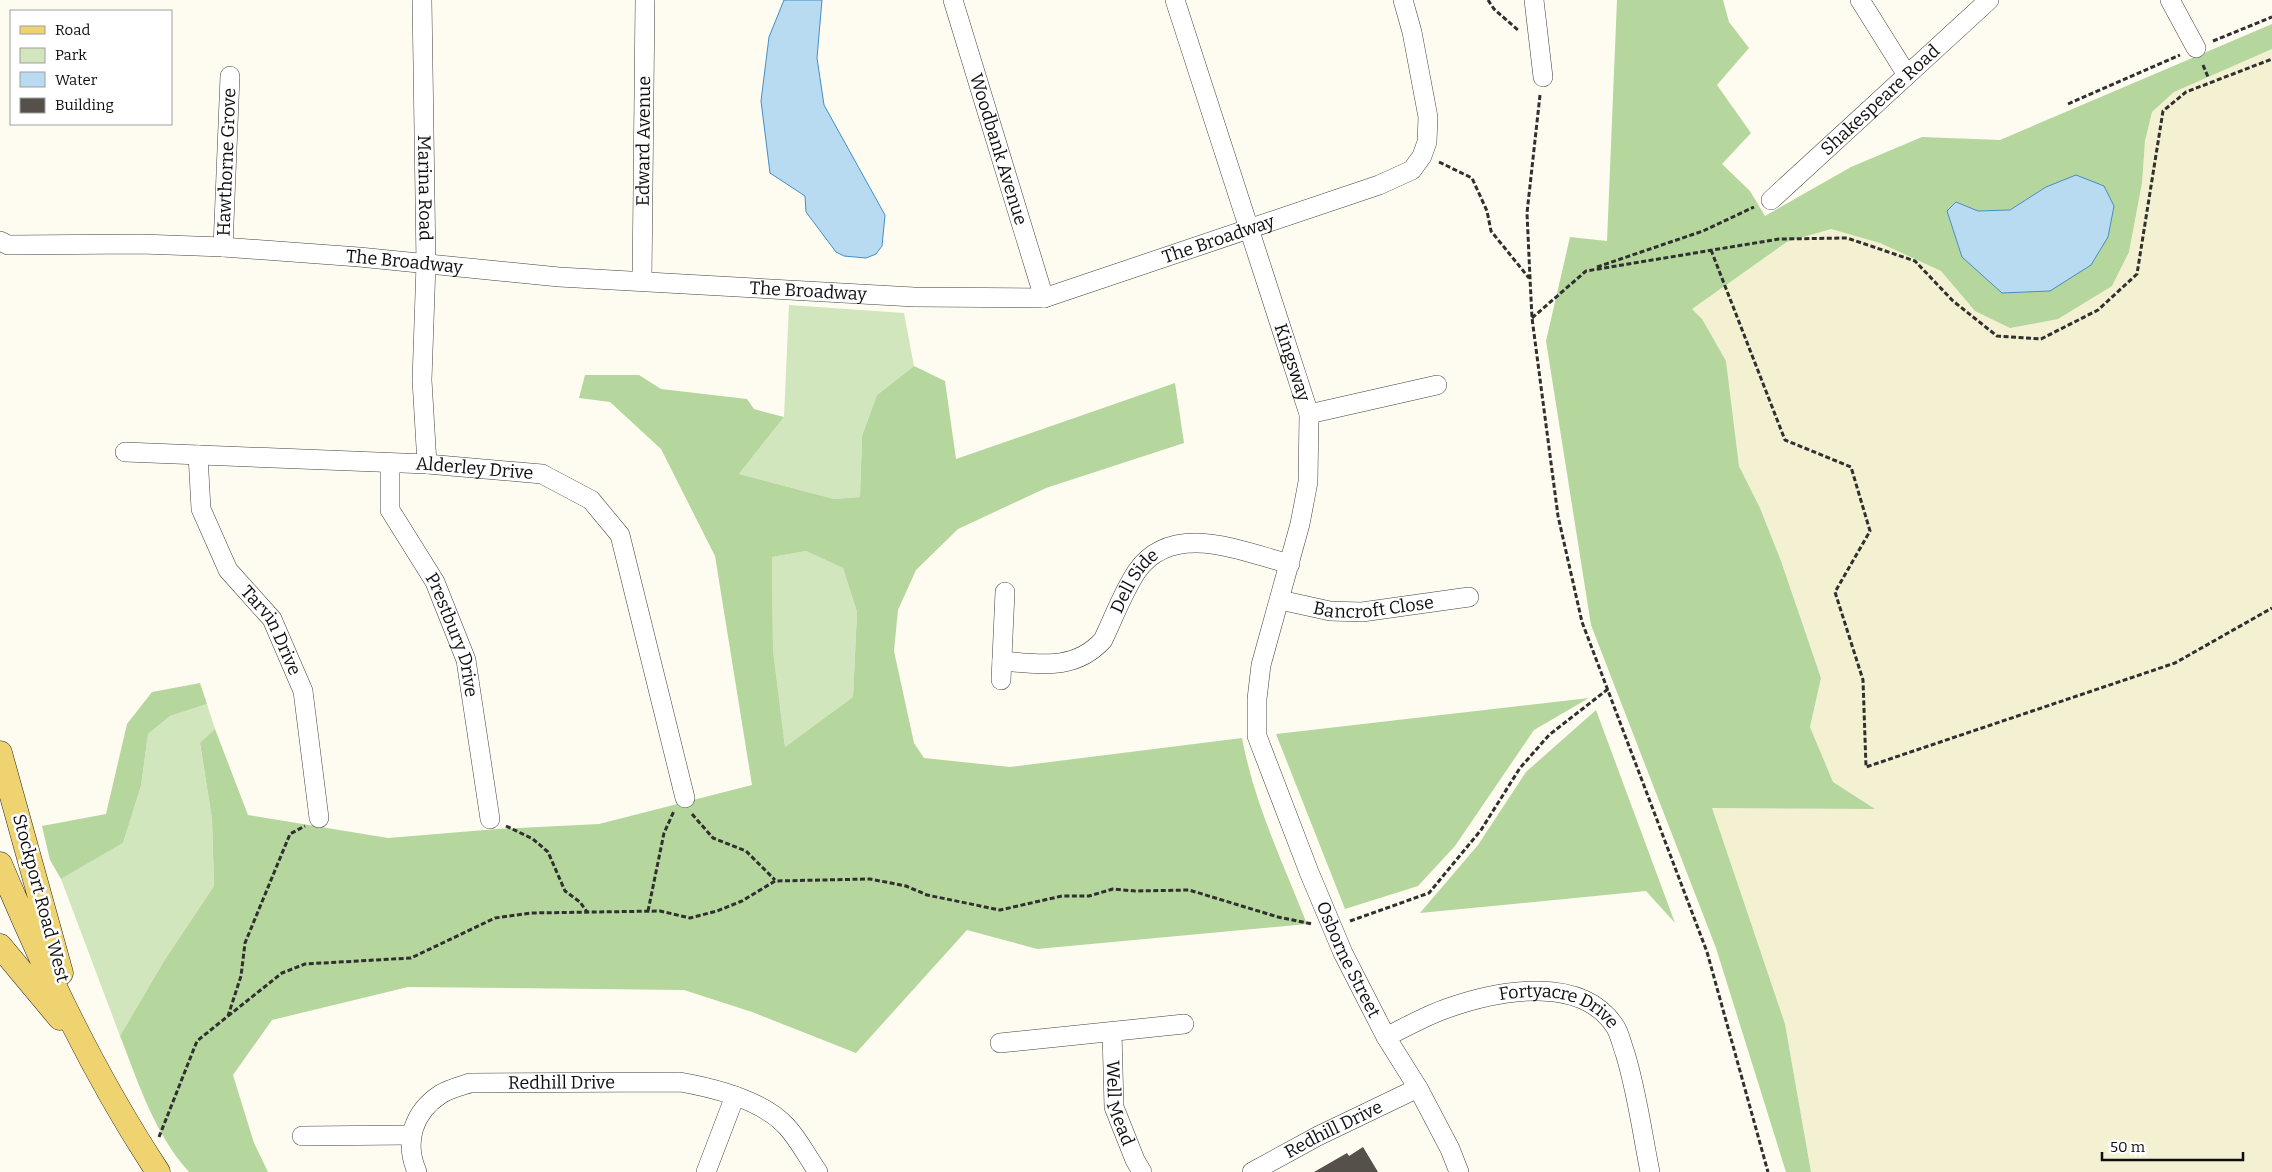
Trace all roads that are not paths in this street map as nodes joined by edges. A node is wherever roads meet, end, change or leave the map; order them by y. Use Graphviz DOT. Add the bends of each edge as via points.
graph roads {
  1 [pos="422,0"];
  2 [pos="645,0"];
  3 [pos="953,0"];
  4 [pos="1176,0"];
  5 [pos="1403,0"];
  6 [pos="1534,0"];
  7 [pos="1860,0"];
  8 [pos="1989,0"];
  9 [pos="2170,0"];
  10 [pos="2196,48"];
  11 [pos="1907,75"];
  12 [pos="230,76"];
  13 [pos="1542,77"];
  14 [pos="1770,200"];
  15 [pos="1250,230"];
  16 [pos="3,246"];
  17 [pos="224,247"];
  18 [pos="426,264"];
  19 [pos="642,281"];
  20 [pos="1044,298"];
  21 [pos="1437,386"];
  22 [pos="1309,414"];
  23 [pos="125,452"];
  24 [pos="198,455"];
  25 [pos="390,463"];
  26 [pos="427,464"];
  27 [pos="1290,564"];
  28 [pos="1005,592"];
  29 [pos="1469,596"];
  30 [pos="1280,600"];
  31 [pos="1002,661"];
  32 [pos="1001,680"];
  33 [pos="1257,736"];
  34 [pos="0,753"];
  35 [pos="686,801"];
  36 [pos="319,818"];
  37 [pos="490,819"];
  38 [pos="4,885"];
  39 [pos="37,890"];
  40 [pos="0,946"];
  41 [pos="1184,1024"];
  42 [pos="1112,1032"];
  43 [pos="1386,1037"];
  44 [pos="81,1043"];
  45 [pos="1000,1044"];
  46 [pos="1418,1088"];
  47 [pos="735,1096"];
  48 [pos="410,1135"];
  49 [pos="302,1136"];
  50 [pos="154,1165"];
  51 [pos="417,1172"];
  52 [pos="706,1172"];
  53 [pos="818,1172"];
  54 [pos="1142,1172"];
  55 [pos="1252,1172"];
  56 [pos="1459,1172"];
  57 [pos="1650,1172"];
  1 -- 18 [label="street, Marina Road"];
  2 -- 19 [label="street, Edward Avenue"];
  3 -- 20 [label="street, Woodbank Avenue"];
  4 -- 15 [label="street, Kingsway"];
  5 -- 15 [label="street, The Broadway" via="1428,117 1427,142 1422,156 1412,170 1379,186"];
  6 -- 13 [label="street"];
  7 -- 11 [label="street"];
  8 -- 11 [label="street, Shakespeare Road"];
  9 -- 10 [label="street"];
  11 -- 14 [label="street, Shakespeare Road"];
  12 -- 17 [label="street, Hawthorne Grove"];
  15 -- 20 [label="street, The Broadway"];
  15 -- 22 [label="street, Kingsway"];
  16 -- 17 [label="street, The Broadway" via="141,244"];
  17 -- 18 [label="street, The Broadway"];
  18 -- 19 [label="street, The Broadway" via="559,277"];
  18 -- 26 [label="street, Marina Road" via="422,380"];
  19 -- 20 [label="street, The Broadway" via="914,297"];
  21 -- 22 [label="street"];
  22 -- 27 [label="street, Kingsway" via="1308,482"];
  23 -- 24 [label="street, Alderley Drive"];
  24 -- 25 [label="street, Alderley Drive"];
  24 -- 36 [label="street, Tarvin Drive" via="201,509 228,570 272,619 303,691"];
  25 -- 26 [label="street, Alderley Drive"];
  25 -- 37 [label="street, Prestbury Drive" via="390,510 435,582 466,660"];
  26 -- 35 [label="street, Alderley Drive" via="542,474 591,500 620,534"];
  27 -- 30 [label="street, Kingsway"];
  27 -- 31 [label="street, Dell Side" via="1208,542 1169,547 1158,552 1138,570 1097,647 1053,665"];
  28 -- 31 [label="street"];
  29 -- 30 [label="street, Bancroft Close" via="1362,612 1330,611"];
  30 -- 33 [label="street, Kingsway" via="1261,665"];
  31 -- 32 [label="street"];
  33 -- 43 [label="street, Osborne Street" via="1332,928"];
  34 -- 39 [label="main road, Stockport Road West"];
  38 -- 39 [label="main road"];
  38 -- 44 [label="main road, Stockport Road West"];
  39 -- 44 [label="main road, Stockport Road West"];
  40 -- 44 [label="main road, Stockport Road West"];
  41 -- 42 [label="street"];
  42 -- 45 [label="street"];
  42 -- 54 [label="street, Well Mead" via="1114,1107 1134,1160"];
  43 -- 46 [label="street, Osborne Street"];
  43 -- 57 [label="street, Fortyacre Drive" via="1448,1008 1505,994 1548,990 1575,995 1597,1006 1616,1029 1633,1080"];
  44 -- 50 [label="main road, Stockport Road West" via="130,1130"];
  46 -- 55 [label="street, Redhill Drive"];
  46 -- 56 [label="street, Osborne Street"];
  47 -- 48 [label="street, Redhill Drive" via="680,1082 470,1083 442,1093 429,1104 418,1116"];
  47 -- 52 [label="street"];
  47 -- 53 [label="street, Redhill Drive" via="766,1110 787,1127"];
  48 -- 49 [label="street"];
  48 -- 51 [label="street"];
}
